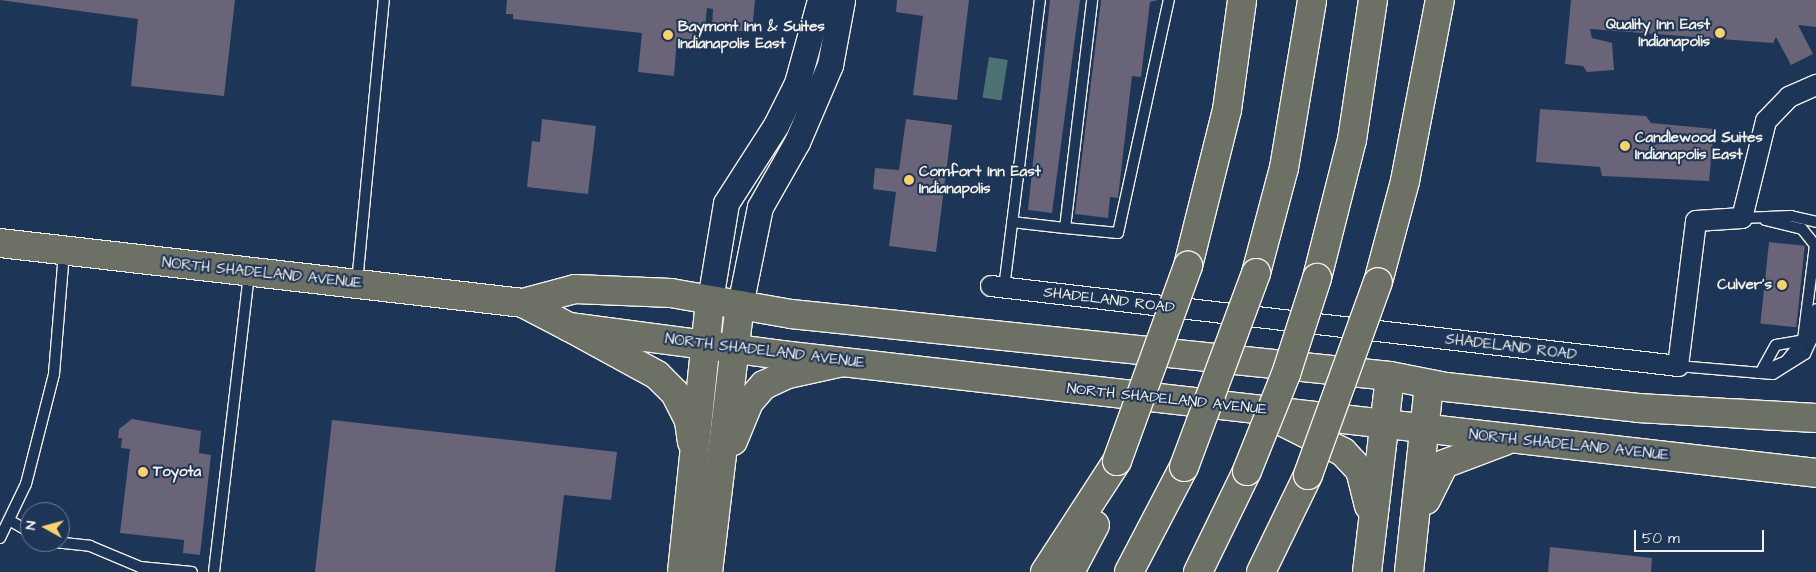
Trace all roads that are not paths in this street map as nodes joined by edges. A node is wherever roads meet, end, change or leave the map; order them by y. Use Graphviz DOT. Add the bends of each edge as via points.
graph roads {
  1 [pos="384,0"];
  2 [pos="820,0"];
  3 [pos="842,0"];
  4 [pos="1040,0"];
  5 [pos="1092,0"];
  6 [pos="1169,0"];
  7 [pos="1242,0"];
  8 [pos="1373,0"];
  9 [pos="1440,0"];
  10 [pos="1312,1"];
  11 [pos="1816,85"];
  12 [pos="1742,218"];
  13 [pos="1765,220"];
  14 [pos="1012,222"];
  15 [pos="1816,222"];
  16 [pos="1065,228"];
  17 [pos="0,243"];
  18 [pos="64,251"];
  19 [pos="249,271"];
  20 [pos="357,284"];
  21 [pos="998,287"];
  22 [pos="710,300"];
  23 [pos="523,304"];
  24 [pos="740,305"];
  25 [pos="1816,309"];
  26 [pos="569,327"];
  27 [pos="1803,340"];
  28 [pos="708,344"];
  29 [pos="734,348"];
  30 [pos="843,362"];
  31 [pos="1678,366"];
  32 [pos="1761,370"];
  33 [pos="1390,376"];
  34 [pos="1429,385"];
  35 [pos="1259,410"];
  36 [pos="1816,418"];
  37 [pos="1385,422"];
  38 [pos="1425,428"];
  39 [pos="1505,440"];
  40 [pos="1117,461"];
  41 [pos="695,463"];
  42 [pos="1816,473"];
  43 [pos="719,480"];
  44 [pos="9,520"];
  45 [pos="1372,520"];
  46 [pos="20,526"];
  47 [pos="1414,530"];
  48 [pos="0,538"];
  49 [pos="70,544"];
  50 [pos="192,572"];
  51 [pos="214,572"];
  52 [pos="682,572"];
  53 [pos="708,572"];
  54 [pos="1045,572"];
  55 [pos="1070,572"];
  56 [pos="1129,572"];
  57 [pos="1198,572"];
  58 [pos="1261,572"];
  59 [pos="1366,572"];
  60 [pos="1409,572"];
  1 -- 20 [label="lane"];
  2 -- 22 [label="street" via="797,83 776,125 726,203"];
  3 -- 24 [label="street" via="830,65 798,142 760,207"];
  4 -- 14 [label="lane"];
  5 -- 16 [label="lane"];
  6 -- 16 [label="lane" via="1118,233"];
  7 -- 40 [label="main road, bridge" via="1227,110 1188,266"];
  8 -- 57 [label="main road, bridge" via="1352,140 1317,278 1290,365 1247,471"];
  9 -- 58 [label="main road, bridge" via="1407,172 1378,282 1308,475"];
  10 -- 56 [label="main road, bridge" via="1284,168 1256,273 1184,467"];
  11 -- 12 [label="street" via="1789,97 1766,121"];
  12 -- 13 [label="lane"];
  12 -- 31 [label="street" via="1696,221"];
  13 -- 15 [label="lane" via="1791,216"];
  13 -- 27 [label="lane" via="1802,229 1815,245"];
  14 -- 16 [label="lane"];
  14 -- 21 [label="lane"];
  17 -- 18 [label="main road, NORTH SHADELAND AVENUE"];
  18 -- 19 [label="main road, NORTH SHADELAND AVENUE"];
  18 -- 44 [label="lane" via="54,374 26,484"];
  19 -- 20 [label="main road, NORTH SHADELAND AVENUE"];
  19 -- 51 [label="lane"];
  20 -- 23 [label="main road, NORTH SHADELAND AVENUE"];
  21 -- 31 [label="street, SHADELAND ROAD"];
  22 -- 23 [label="main road, NORTH SHADELAND AVENUE" via="671,293 575,289"];
  22 -- 24 [label="main road, NORTH SHADELAND AVENUE"];
  22 -- 28 [label="main road"];
  23 -- 26 [label="main road, NORTH SHADELAND AVENUE"];
  24 -- 29 [label="main road"];
  24 -- 33 [label="main road, NORTH SHADELAND AVENUE" via="1030,341 1088,343"];
  25 -- 32 [label="lane" via="1812,340 1805,354 1773,374"];
  26 -- 28 [label="main road, NORTH SHADELAND AVENUE"];
  26 -- 41 [label="main road" via="657,375 675,393 689,421"];
  27 -- 32 [label="lane" via="1786,361"];
  27 -- 32 [label="lane" via="1776,345 1767,354"];
  28 -- 29 [label="main road, NORTH SHADELAND AVENUE"];
  28 -- 41 [label="main road"];
  29 -- 30 [label="main road, NORTH SHADELAND AVENUE"];
  29 -- 43 [label="main road"];
  30 -- 35 [label="main road, NORTH SHADELAND AVENUE"];
  30 -- 43 [label="main road" via="788,374 764,385 745,410"];
  31 -- 32 [label="lane"];
  33 -- 34 [label="main road, NORTH SHADELAND AVENUE"];
  33 -- 37 [label="main road"];
  34 -- 36 [label="main road, NORTH SHADELAND AVENUE" via="1638,408"];
  34 -- 38 [label="main road"];
  35 -- 37 [label="main road, NORTH SHADELAND AVENUE"];
  35 -- 45 [label="main road" via="1343,452 1360,470"];
  37 -- 38 [label="main road, NORTH SHADELAND AVENUE"];
  37 -- 45 [label="main road"];
  38 -- 39 [label="main road, NORTH SHADELAND AVENUE"];
  38 -- 47 [label="main road"];
  39 -- 42 [label="main road, NORTH SHADELAND AVENUE"];
  39 -- 47 [label="main road" via="1444,464"];
  40 -- 54 [label="main road"];
  40 -- 55 [label="main road" via="1110,496"];
  41 -- 52 [label="main road"];
  43 -- 53 [label="main road"];
  44 -- 46 [label="lane"];
  44 -- 48 [label="lane"];
  45 -- 59 [label="main road"];
  47 -- 60 [label="main road"];
  49 -- 50 [label="lane" via="90,546 140,567"];
}
